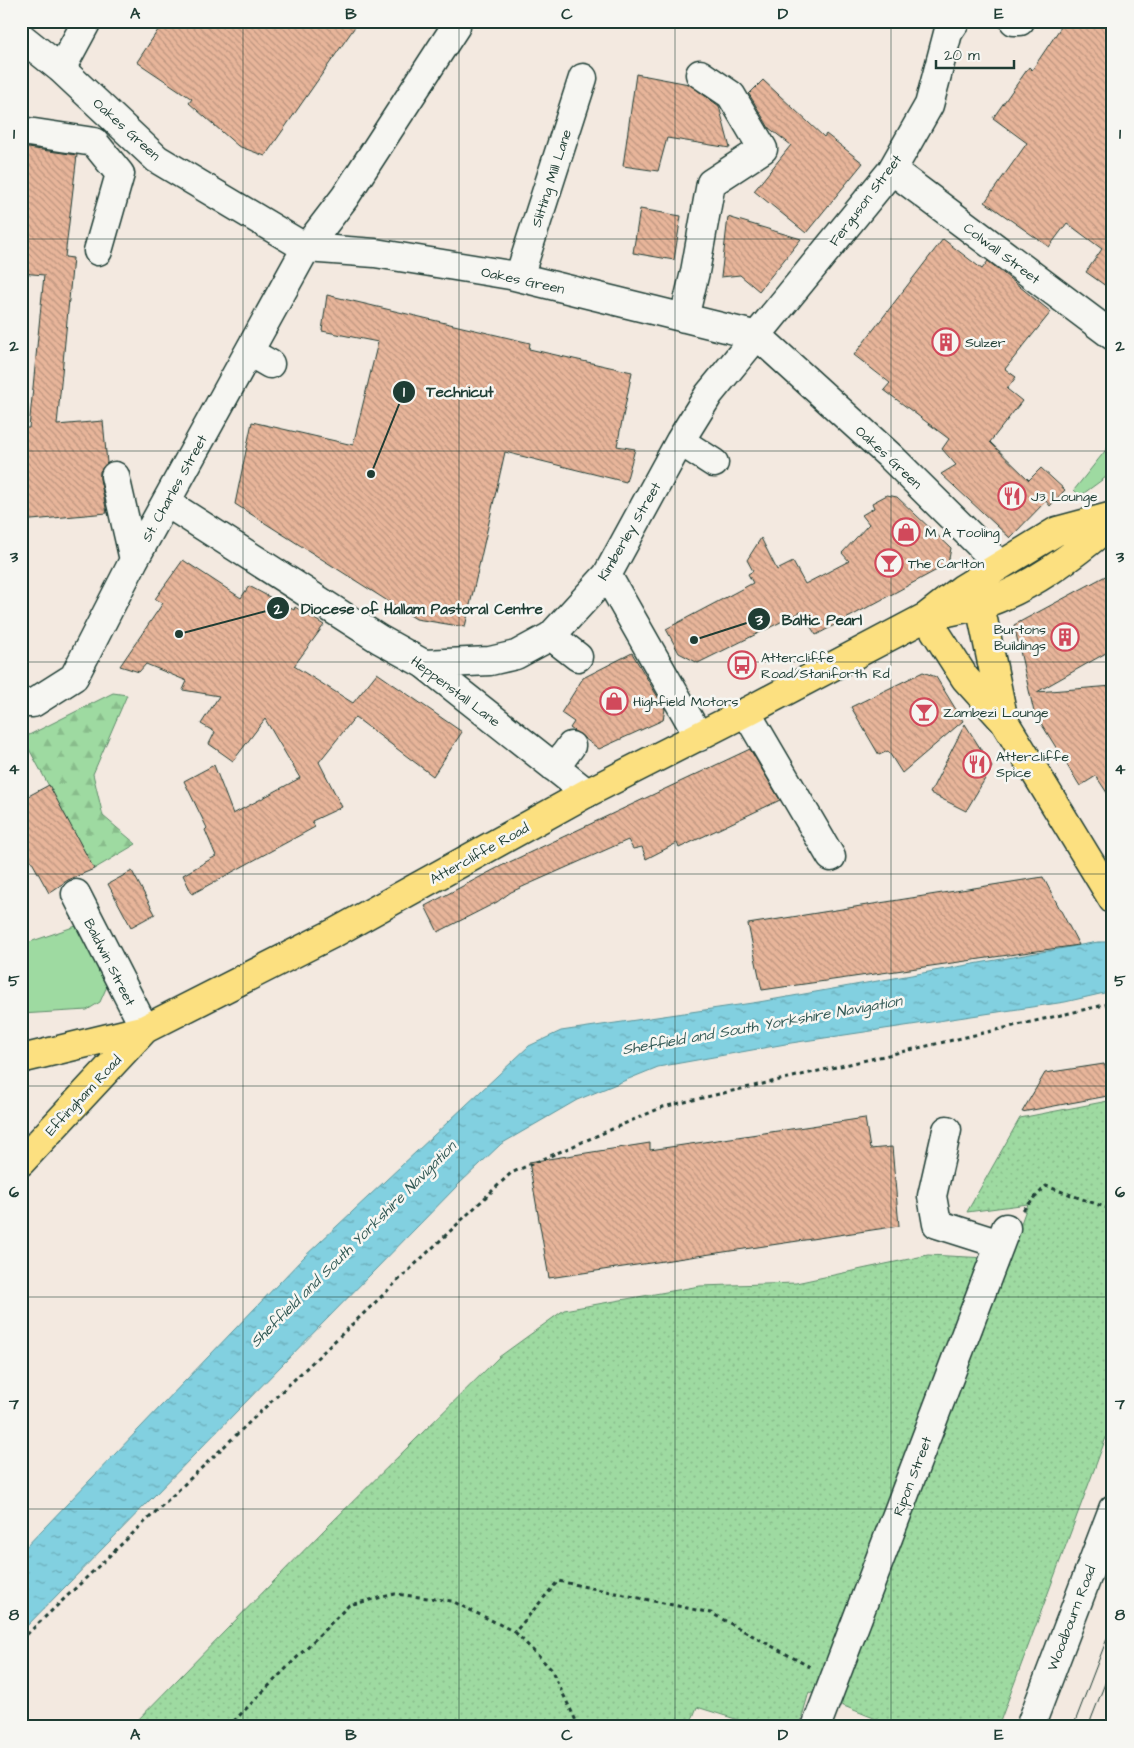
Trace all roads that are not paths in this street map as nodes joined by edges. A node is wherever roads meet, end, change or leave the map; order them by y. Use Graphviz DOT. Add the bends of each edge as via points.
graph roads {
  1 [pos="87,21"];
  2 [pos="956,21"];
  3 [pos="1014,21"];
  4 [pos="1020,21"];
  5 [pos="456,26"];
  6 [pos="21,37"];
  7 [pos="62,69"];
  8 [pos="700,74"];
  9 [pos="584,78"];
  10 [pos="21,131"];
  11 [pos="892,170"];
  12 [pos="306,248"];
  13 [pos="98,251"];
  14 [pos="519,278"];
  15 [pos="684,318"];
  16 [pos="758,336"];
  17 [pos="1113,336"];
  18 [pos="680,441"];
  19 [pos="714,463"];
  20 [pos="115,476"];
  21 [pos="167,503"];
  22 [pos="1113,516"];
  23 [pos="1113,522"];
  24 [pos="134,560"];
  25 [pos="1000,565"];
  26 [pos="607,575"];
  27 [pos="971,597"];
  28 [pos="926,617"];
  29 [pos="551,636"];
  30 [pos="578,657"];
  31 [pos="424,664"];
  32 [pos="21,703"];
  33 [pos="746,712"];
  34 [pos="1004,721"];
  35 [pos="699,737"];
  36 [pos="571,746"];
  37 [pos="554,768"];
  38 [pos="586,793"];
  39 [pos="831,857"];
  40 [pos="76,894"];
  41 [pos="1113,900"];
  42 [pos="145,1029"];
  43 [pos="21,1059"];
  44 [pos="947,1130"];
  45 [pos="21,1162"];
  46 [pos="1113,1509"];
  47 [pos="820,1726"];
  48 [pos="1030,1727"];
  1 -- 7 [label="street"];
  2 -- 11 [label="street, Ferguson Street" via="948,33 929,105"];
  3 -- 4 [label="street"];
  5 -- 12 [label="street, St. Charles Street" via="345,197"];
  6 -- 7 [label="street, Oakes Green"];
  7 -- 12 [label="street, Oakes Green" via="157,159"];
  8 -- 15 [label="street" via="731,95 763,149 711,183"];
  9 -- 14 [label="street, Slitting Mill Lane"];
  10 -- 13 [label="street" via="94,142 120,174"];
  11 -- 16 [label="street, Ferguson Street"];
  11 -- 17 [label="street, Colwall Street" via="1081,324"];
  12 -- 14 [label="street, Oakes Green" via="375,253"];
  12 -- 21 [label="street, St. Charles Street" via="260,358"];
  14 -- 15 [label="street, Oakes Green"];
  15 -- 16 [label="street, Oakes Green"];
  16 -- 18 [label="street, Kimberley Street" via="709,394"];
  16 -- 25 [label="street, Oakes Green" via="890,457"];
  18 -- 19 [label="street"];
  18 -- 26 [label="street, Kimberley Street"];
  20 -- 24 [label="street"];
  21 -- 24 [label="street, St. Charles Street"];
  21 -- 31 [label="street, Heppenstall Lane" via="379,639"];
  22 -- 25 [label="main road, Attercliffe Road" via="1057,531"];
  23 -- 27 [label="main road, Attercliffe Road" via="1074,556 1014,591"];
  24 -- 32 [label="street, St. Charles Street" via="74,677 33,703"];
  25 -- 27 [label="main road, Attercliffe Road"];
  26 -- 29 [label="street, Kimberley Street"];
  26 -- 35 [label="street"];
  27 -- 28 [label="main road, Attercliffe Road"];
  27 -- 34 [label="main road"];
  28 -- 33 [label="main road, Attercliffe Road"];
  28 -- 34 [label="main road" via="966,678"];
  29 -- 30 [label="street"];
  29 -- 31 [label="street, Kimberley Street" via="516,655 490,661"];
  31 -- 37 [label="street, Heppenstall Lane"];
  33 -- 35 [label="main road, Attercliffe Road"];
  33 -- 39 [label="street"];
  34 -- 41 [label="main road"];
  35 -- 38 [label="main road, Attercliffe Road"];
  36 -- 37 [label="street"];
  37 -- 38 [label="street, Heppenstall Lane"];
  38 -- 42 [label="main road, Attercliffe Road" via="336,932"];
  40 -- 42 [label="street, Baldwin Street"];
  42 -- 43 [label="main road, Attercliffe Road"];
  42 -- 45 [label="main road, Effingham Road"];
  44 -- 47 [label="street, Ripon Street" via="932,1196 937,1224 1003,1236 835,1677"];
  46 -- 48 [label="street, Woodbourn Road"];
}
